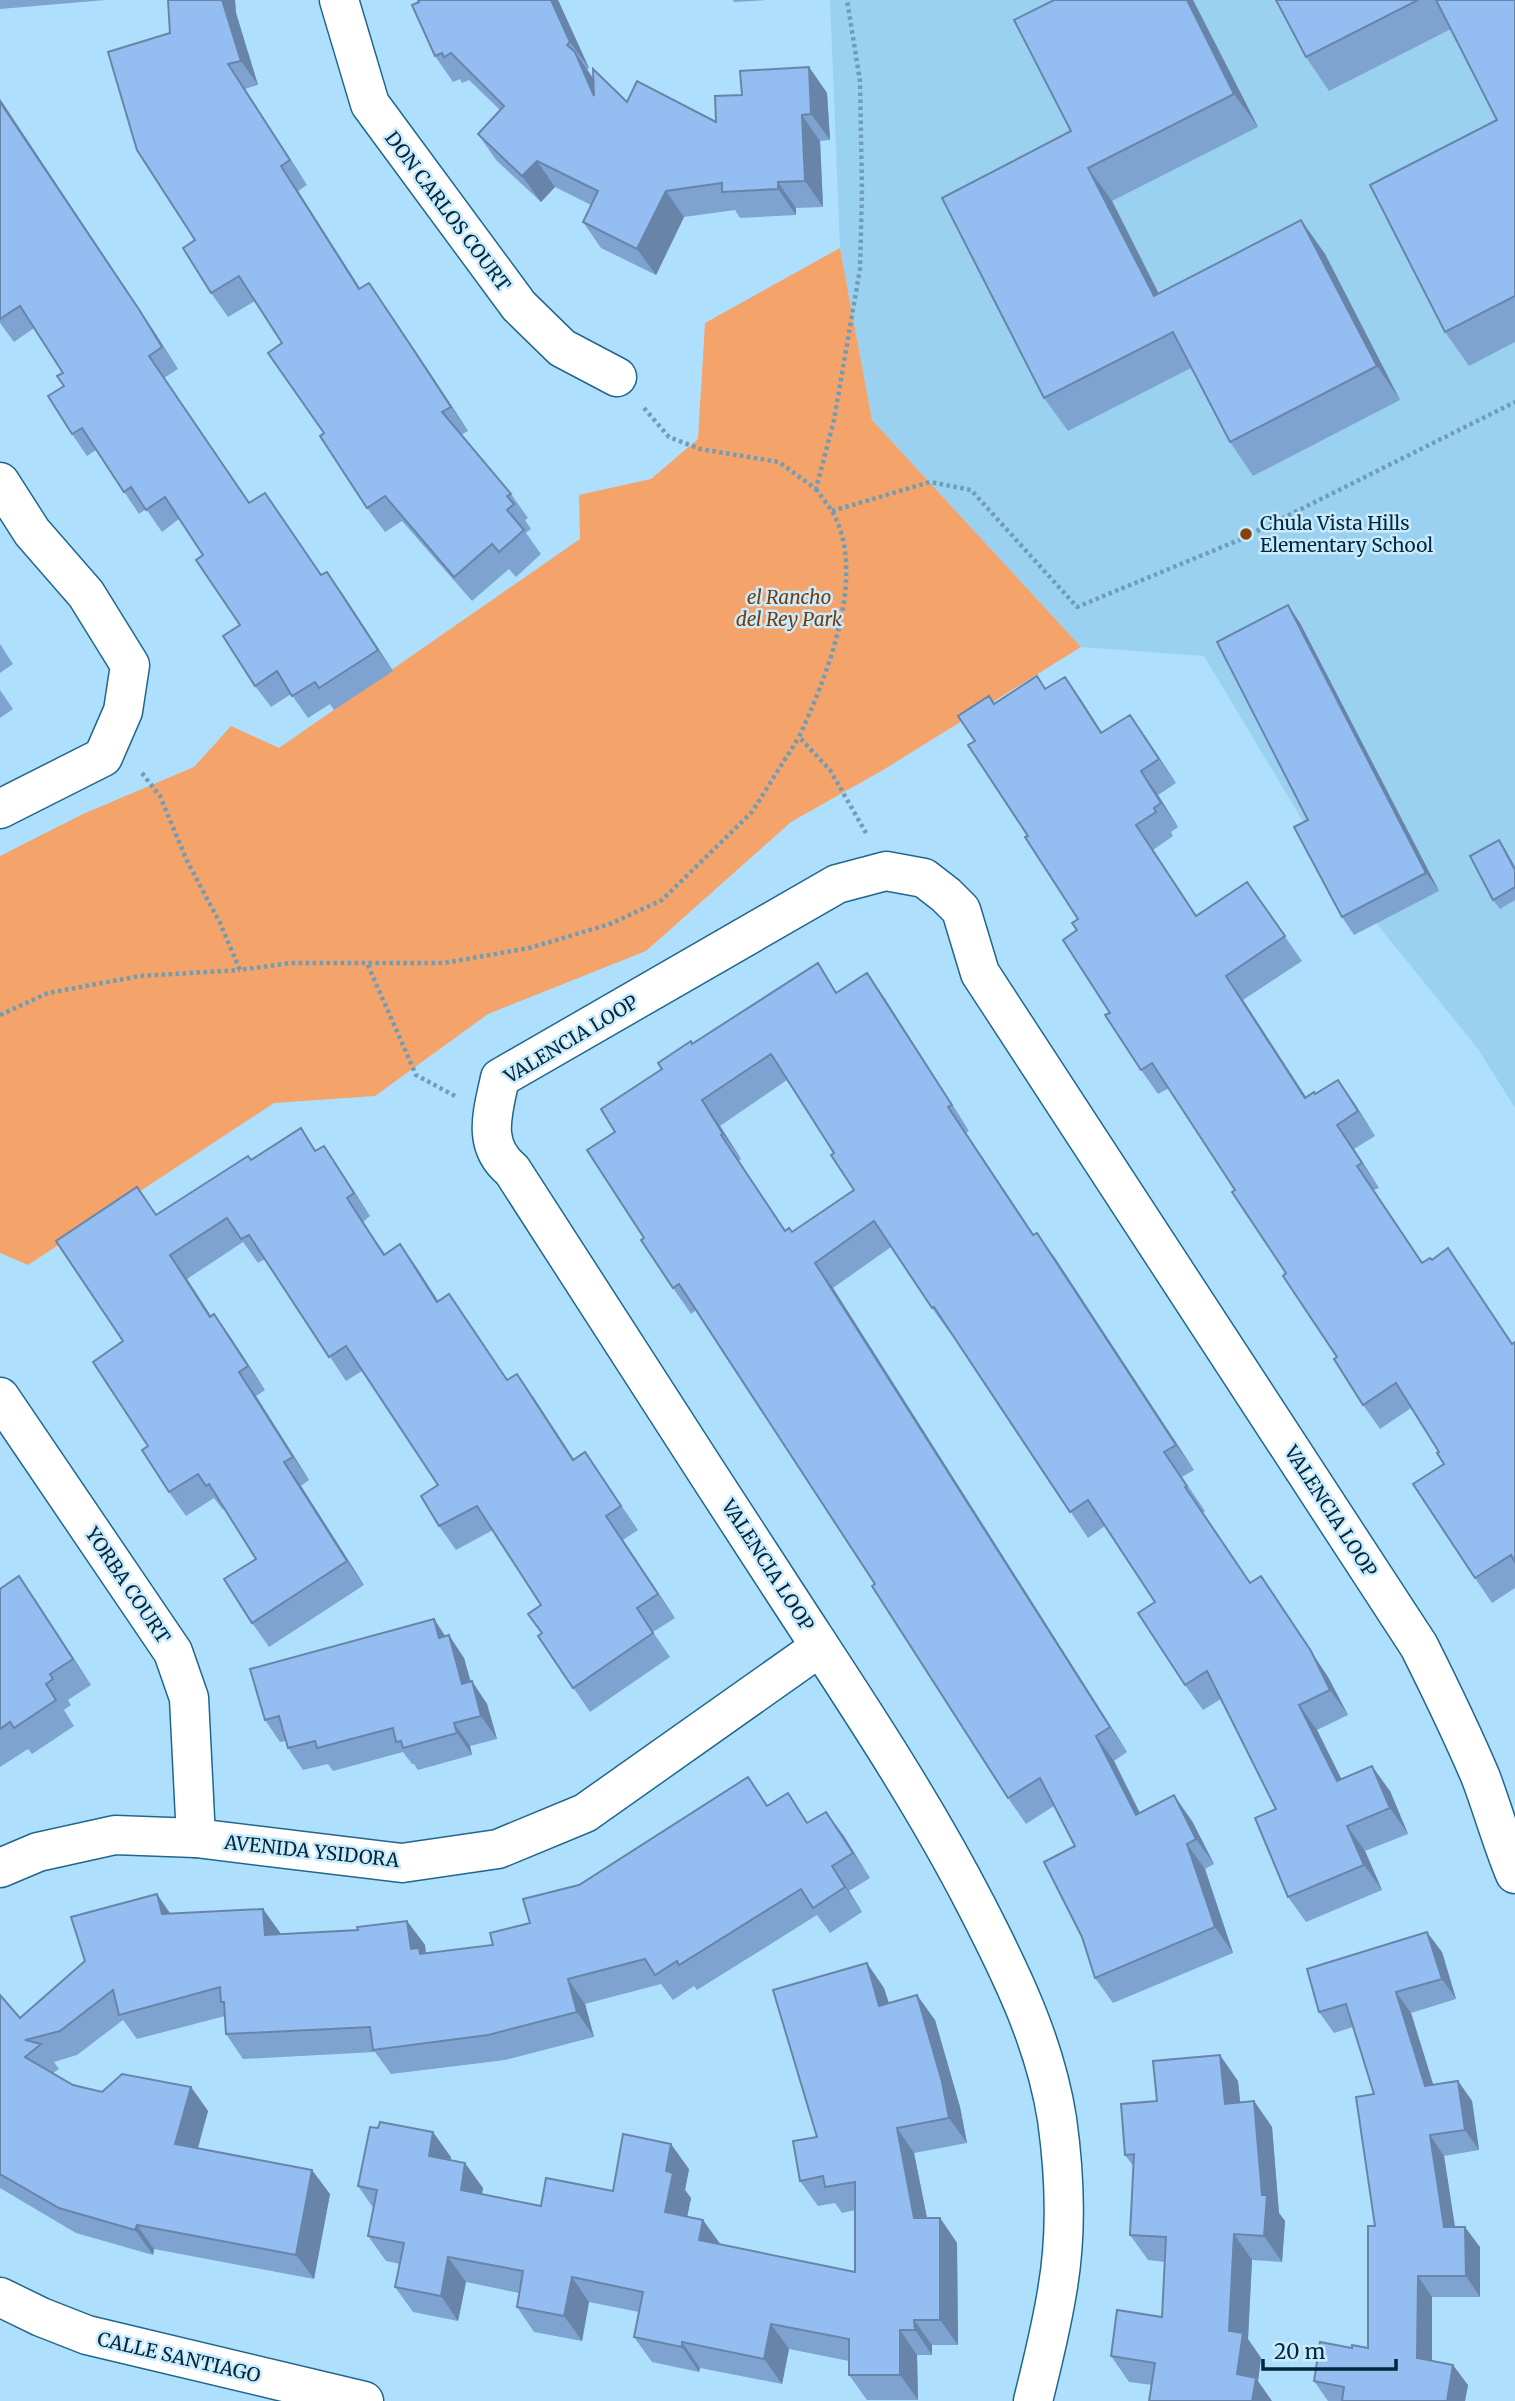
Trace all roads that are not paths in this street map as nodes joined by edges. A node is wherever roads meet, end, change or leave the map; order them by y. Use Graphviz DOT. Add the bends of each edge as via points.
graph roads {
  1 [pos="339,0"];
  2 [pos="617,377"];
  3 [pos="0,482"];
  4 [pos="0,809"];
  5 [pos="0,1397"];
  6 [pos="820,1647"];
  7 [pos="196,1838"];
  8 [pos="0,1867"];
  9 [pos="1515,1874"];
  10 [pos="0,2297"];
  11 [pos="364,2401"];
  12 [pos="1033,2401"];
  1 -- 2 [label="street, DON CARLOS COURT" via="370,104 408,156 519,306 562,348"];
  3 -- 4 [label="street" via="32,532 86,594 130,665 123,712 103,757"];
  5 -- 7 [label="street, YORBA COURT" via="173,1652 188,1698"];
  6 -- 7 [label="street, AVENIDA YSIDORA" via="585,1813 498,1849 402,1863"];
  6 -- 9 [label="street, VALENCIA LOOP" via="512,1170 501,1161 490,1130 499,1078 837,884 886,871 924,878 961,910 980,973 1419,1646 1482,1781"];
  6 -- 12 [label="street, VALENCIA LOOP" via="945,1846 1019,1990 1043,2059 1063,2179 1063,2235 1058,2291"];
  7 -- 8 [label="street, AVENIDA YSIDORA" via="115,1835 38,1852"];
  10 -- 11 [label="street, CALLE SANTIAGO" via="87,2335"];
}
